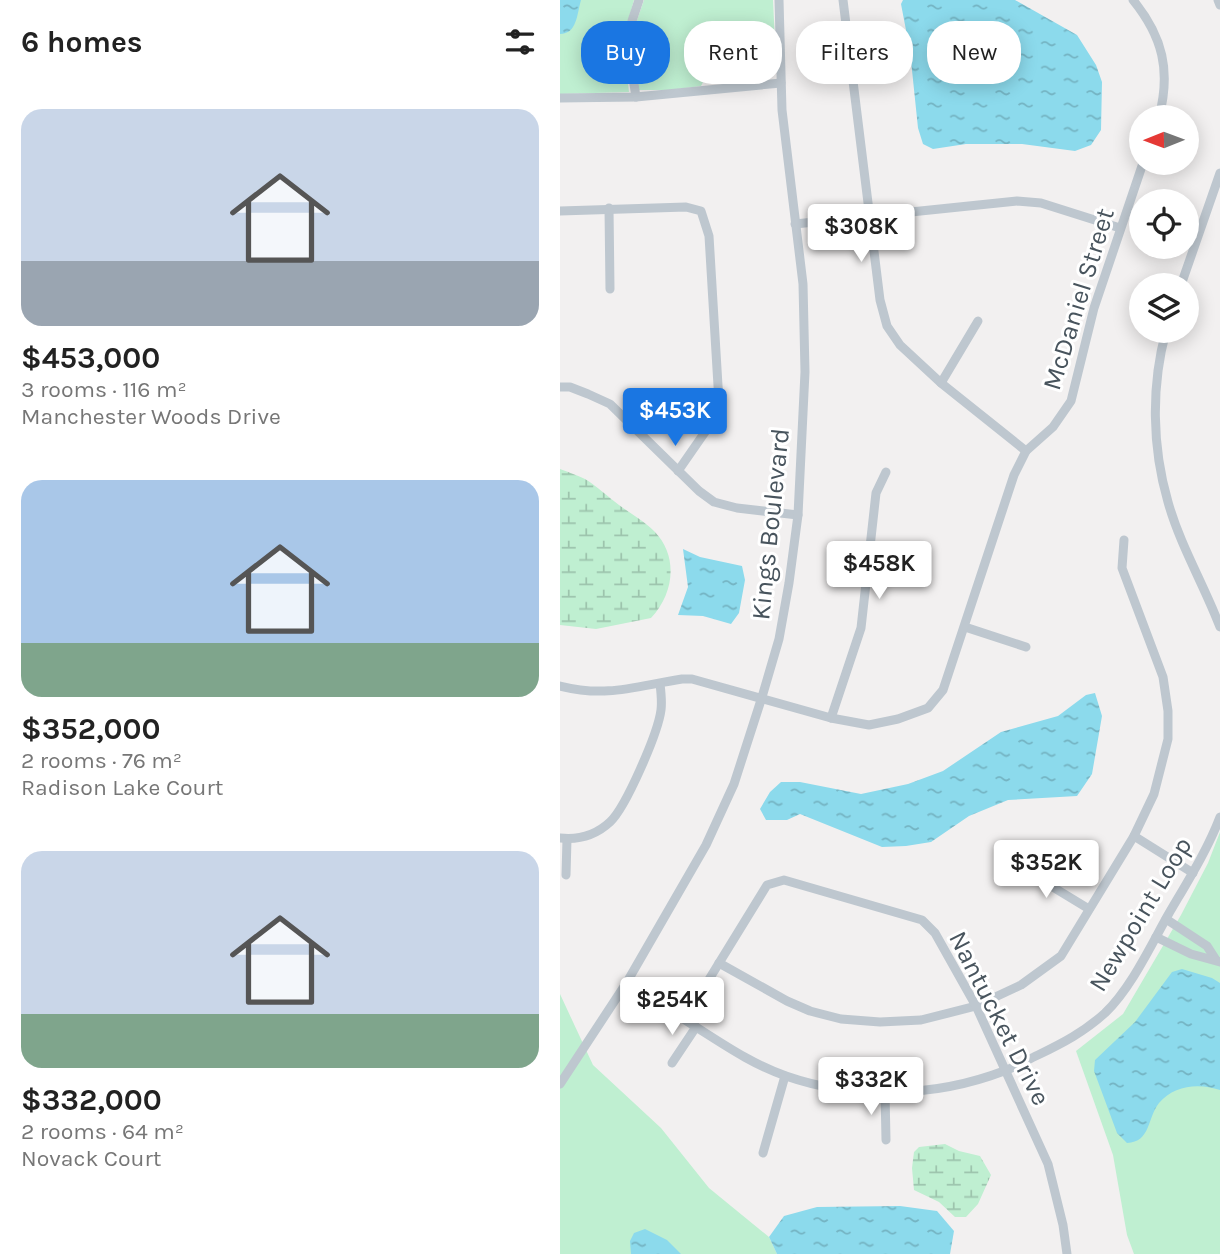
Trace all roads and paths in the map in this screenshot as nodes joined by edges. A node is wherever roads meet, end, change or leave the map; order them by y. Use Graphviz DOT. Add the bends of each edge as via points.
graph roads {
  1 [pos="639,0"];
  2 [pos="779,0"];
  3 [pos="843,0"];
  4 [pos="1133,0"];
  5 [pos="1218,0"];
  6 [pos="1220,5"];
  7 [pos="781,21"];
  8 [pos="771,84"];
  9 [pos="781,84"];
  10 [pos="636,97"];
  11 [pos="560,99"];
  12 [pos="1162,105"];
  13 [pos="1220,173"];
  14 [pos="1139,175"];
  15 [pos="609,208"];
  16 [pos="560,211"];
  17 [pos="870,217"];
  18 [pos="795,224"];
  19 [pos="1120,228"];
  20 [pos="1185,273"];
  21 [pos="610,289"];
  22 [pos="978,321"];
  23 [pos="1163,343"];
  24 [pos="941,383"];
  25 [pos="560,387"];
  26 [pos="1026,451"];
  27 [pos="678,471"];
  28 [pos="886,472"];
  29 [pos="798,515"];
  30 [pos="1124,540"];
  31 [pos="1216,605"];
  32 [pos="1220,627"];
  33 [pos="965,628"];
  34 [pos="1027,647"];
  35 [pos="660,684"];
  36 [pos="560,686"];
  37 [pos="762,697"];
  38 [pos="831,718"];
  39 [pos="1220,817"];
  40 [pos="1134,836"];
  41 [pos="564,839"];
  42 [pos="1010,872"];
  43 [pos="1193,873"];
  44 [pos="566,875"];
  45 [pos="1089,909"];
  46 [pos="1166,919"];
  47 [pos="1156,937"];
  48 [pos="1218,961"];
  49 [pos="719,963"];
  50 [pos="627,982"];
  51 [pos="700,995"];
  52 [pos="976,1006"];
  53 [pos="696,1027"];
  54 [pos="672,1063"];
  55 [pos="1004,1071"];
  56 [pos="785,1076"];
  57 [pos="560,1084"];
  58 [pos="885,1092"];
  59 [pos="886,1140"];
  60 [pos="763,1153"];
  61 [pos="1067,1254"];
  1 -- 10 [label="street" via="629,52"];
  2 -- 7 [label="street, Kings Boulevard"];
  3 -- 17 [label="street"];
  4 -- 12 [label="street" via="1157,36 1164,62"];
  5 -- 6 [label="street"];
  8 -- 10 [label="street"];
  9 -- 18 [label="street, Kings Boulevard"];
  10 -- 11 [label="street"];
  13 -- 20 [label="street"];
  14 -- 19 [label="street, McDaniel Street"];
  15 -- 16 [label="street"];
  15 -- 21 [label="street"];
  15 -- 27 [label="street" via="686,207 701,211 709,236 719,402 712,422"];
  17 -- 18 [label="street"];
  17 -- 19 [label="street" via="1017,201"];
  17 -- 24 [label="street" via="887,326 900,345"];
  18 -- 29 [label="street, Kings Boulevard" via="803,284 805,372"];
  19 -- 26 [label="street, McDaniel Street" via="1071,401 1053,427"];
  22 -- 24 [label="street"];
  23 -- 31 [label="street" via="1156,397 1160,467 1176,524"];
  24 -- 26 [label="street"];
  25 -- 27 [label="street" via="610,404"];
  26 -- 33 [label="street, McDaniel Street" via="1014,475"];
  27 -- 29 [label="street" via="714,502"];
  28 -- 38 [label="street" via="876,493 861,628"];
  29 -- 37 [label="street, Kings Boulevard" via="779,639"];
  30 -- 40 [label="street" via="1122,568 1163,677 1168,711 1162,767"];
  31 -- 32 [label="street"];
  33 -- 34 [label="street"];
  33 -- 38 [label="street, McDaniel Street" via="943,690 928,708 869,725"];
  35 -- 36 [label="street, McDaniel Street" via="612,692"];
  35 -- 37 [label="street, McDaniel Street" via="692,679"];
  35 -- 41 [label="street" via="659,721 621,808 599,830"];
  37 -- 38 [label="street, McDaniel Street"];
  37 -- 50 [label="street, Kings Boulevard" via="734,784 706,845"];
  39 -- 43 [label="street, Newpoint Loop"];
  40 -- 43 [label="street"];
  40 -- 45 [label="street"];
  41 -- 44 [label="street"];
  42 -- 45 [label="street" via="1033,875"];
  43 -- 46 [label="street, Newpoint Loop"];
  45 -- 52 [label="street" via="1061,956 1021,985"];
  46 -- 47 [label="street, Newpoint Loop"];
  46 -- 48 [label="street" via="1207,946"];
  47 -- 48 [label="street"];
  47 -- 55 [label="street, Newpoint Loop" via="1106,1012 1080,1033"];
  49 -- 51 [label="street, Nantucket Drive"];
  49 -- 52 [label="street" via="787,1002 841,1019 921,1020"];
  49 -- 52 [label="street, Nantucket Drive" via="767,885 785,880 922,920 935,933"];
  50 -- 53 [label="street, Newpoint Loop"];
  50 -- 57 [label="street, Kings Boulevard"];
  52 -- 55 [label="street, Nantucket Drive"];
  53 -- 54 [label="street"];
  53 -- 56 [label="street, Newpoint Loop"];
  55 -- 58 [label="street, Newpoint Loop" via="956,1085"];
  55 -- 61 [label="street, Nantucket Drive" via="1048,1164"];
  56 -- 58 [label="street, Newpoint Loop" via="823,1087"];
  56 -- 60 [label="street"];
  58 -- 59 [label="street"];
}
